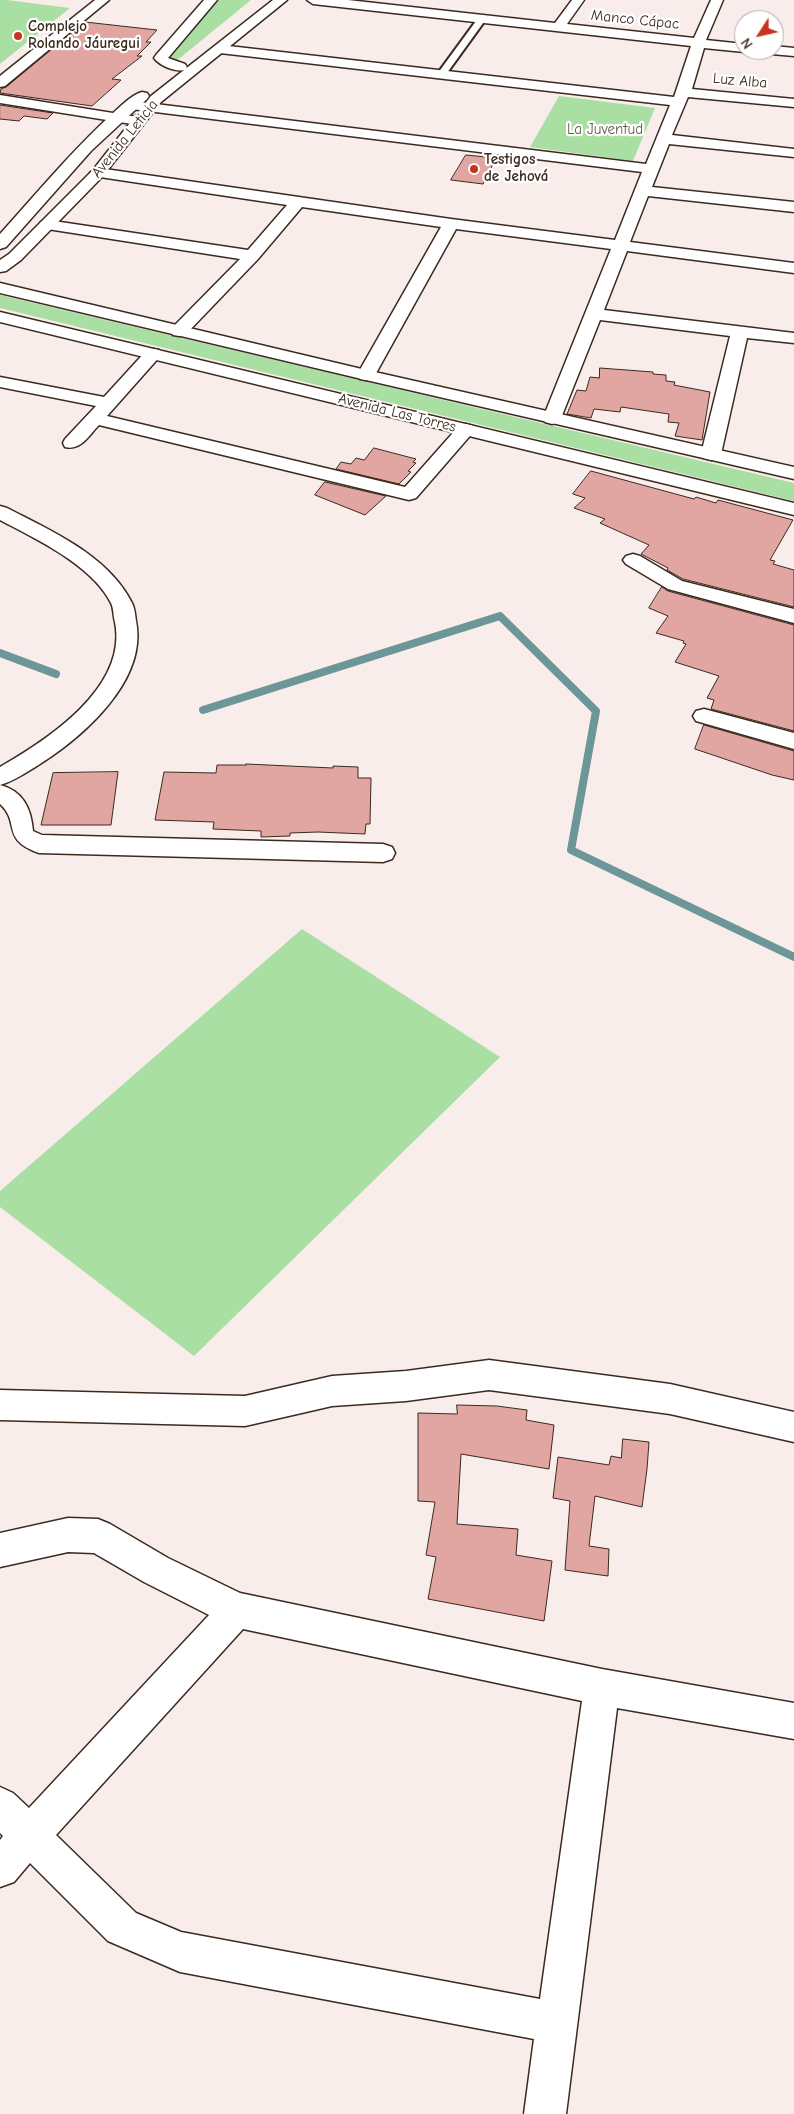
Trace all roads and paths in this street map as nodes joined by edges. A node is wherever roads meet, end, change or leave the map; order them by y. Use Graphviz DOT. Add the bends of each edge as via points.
graph roads {
  1 [pos="211,0"];
  2 [pos="266,0"];
  3 [pos="282,0"];
  4 [pos="313,0"];
  5 [pos="578,0"];
  6 [pos="716,0"];
  7 [pos="85,1"];
  8 [pos="101,1"];
  9 [pos="482,19"];
  10 [pos="558,28"];
  11 [pos="698,44"];
  12 [pos="734,47"];
  13 [pos="220,49"];
  14 [pos="180,66"];
  15 [pos="441,75"];
  16 [pos="0,83"];
  17 [pos="681,97"];
  18 [pos="0,99"];
  19 [pos="794,102"];
  20 [pos="131,105"];
  21 [pos="149,107"];
  22 [pos="117,117"];
  23 [pos="138,121"];
  24 [pos="664,139"];
  25 [pos="794,152"];
  26 [pos="651,169"];
  27 [pos="98,174"];
  28 [pos="642,191"];
  29 [pos="296,203"];
  30 [pos="794,207"];
  31 [pos="47,224"];
  32 [pos="451,224"];
  33 [pos="0,244"];
  34 [pos="620,246"];
  35 [pos="252,256"];
  36 [pos="0,267"];
  37 [pos="794,268"];
  38 [pos="0,288"];
  39 [pos="593,314"];
  40 [pos="0,316"];
  41 [pos="179,330"];
  42 [pos="740,332"];
  43 [pos="794,338"];
  44 [pos="153,354"];
  45 [pos="366,375"];
  46 [pos="0,382"];
  47 [pos="108,403"];
  48 [pos="94,418"];
  49 [pos="552,418"];
  50 [pos="466,430"];
  51 [pos="72,443"];
  52 [pos="711,454"];
  53 [pos="794,473"];
  54 [pos="794,509"];
  55 [pos="0,512"];
  56 [pos="633,560"];
  57 [pos="794,616"];
  58 [pos="704,716"];
  59 [pos="794,741"];
  60 [pos="0,776"];
  61 [pos="0,793"];
  62 [pos="383,853"];
  63 [pos="0,1405"];
  64 [pos="794,1427"];
  65 [pos="0,1550"];
  66 [pos="237,1610"];
  67 [pos="602,1687"];
  68 [pos="794,1721"];
  69 [pos="0,1806"];
  70 [pos="30,1836"];
  71 [pos="0,1868"];
  72 [pos="557,2023"];
  73 [pos="545,2114"];
  1 -- 14 [label="street" via="161,58"];
  2 -- 14 [label="street, Avenida Leticia"];
  3 -- 13 [label="street, Avenida Leticia"];
  4 -- 9 [label="street, Manco Cápac"];
  5 -- 10 [label="street"];
  6 -- 11 [label="street"];
  7 -- 8 [label="street"];
  8 -- 16 [label="street"];
  9 -- 10 [label="street, Manco Cápac"];
  9 -- 15 [label="lane"];
  10 -- 11 [label="street, Manco Cápac"];
  11 -- 12 [label="street, Manco Cápac"];
  11 -- 17 [label="street"];
  13 -- 15 [label="street, Luz Alba"];
  13 -- 21 [label="street, Avenida Leticia"];
  14 -- 20 [label="street, Avenida Leticia"];
  15 -- 17 [label="street, Luz Alba"];
  17 -- 19 [label="street, Luz Alba"];
  17 -- 24 [label="street"];
  18 -- 22 [label="street"];
  20 -- 21 [label="street"];
  20 -- 22 [label="street, Avenida Leticia"];
  21 -- 23 [label="street, Avenida Leticia"];
  21 -- 26 [label="street"];
  22 -- 23 [label="street"];
  22 -- 33 [label="street, Avenida Leticia"];
  23 -- 27 [label="street, Avenida Leticia"];
  24 -- 25 [label="street"];
  24 -- 26 [label="street"];
  26 -- 28 [label="street"];
  27 -- 29 [label="street"];
  27 -- 31 [label="street, Avenida Leticia"];
  28 -- 30 [label="street"];
  28 -- 34 [label="street"];
  29 -- 32 [label="street"];
  29 -- 35 [label="street"];
  31 -- 35 [label="street"];
  31 -- 36 [label="street, Avenida Leticia" via="15,257"];
  32 -- 34 [label="street"];
  32 -- 45 [label="street"];
  34 -- 37 [label="street"];
  34 -- 39 [label="street"];
  35 -- 41 [label="street"];
  38 -- 41 [label="street, Avenida Las Torres"];
  39 -- 42 [label="street"];
  39 -- 49 [label="street"];
  40 -- 44 [label="street, Avenida Las Torres"];
  41 -- 45 [label="street, Avenida Las Torres"];
  42 -- 43 [label="street"];
  42 -- 52 [label="street"];
  44 -- 47 [label="street"];
  44 -- 50 [label="street, Avenida Las Torres"];
  45 -- 49 [label="street, Avenida Las Torres"];
  46 -- 47 [label="street"];
  47 -- 48 [label="street"];
  48 -- 50 [label="street" via="409,494"];
  48 -- 51 [label="street"];
  49 -- 52 [label="street, Avenida Las Torres"];
  50 -- 54 [label="street, Avenida Las Torres"];
  52 -- 53 [label="street, Avenida Las Torres"];
  55 -- 60 [label="street" via="68,550 100,576 122,603 128,638 119,673 87,714 59,740"];
  56 -- 57 [label="street" via="675,585"];
  58 -- 59 [label="street"];
  61 -- 62 [label="street" via="9,798 18,810 20,831 27,840 39,844"];
  63 -- 64 [label="street" via="245,1410 332,1391 406,1386 489,1375 670,1399"];
  65 -- 66 [label="street" via="68,1535 98,1536 156,1570"];
  66 -- 67 [label="street"];
  66 -- 70 [label="street"];
  67 -- 68 [label="street"];
  67 -- 72 [label="street"];
  69 -- 70 [label="street"];
  70 -- 71 [label="street"];
  70 -- 72 [label="street" via="122,1927 180,1952"];
  72 -- 73 [label="street"];
}
